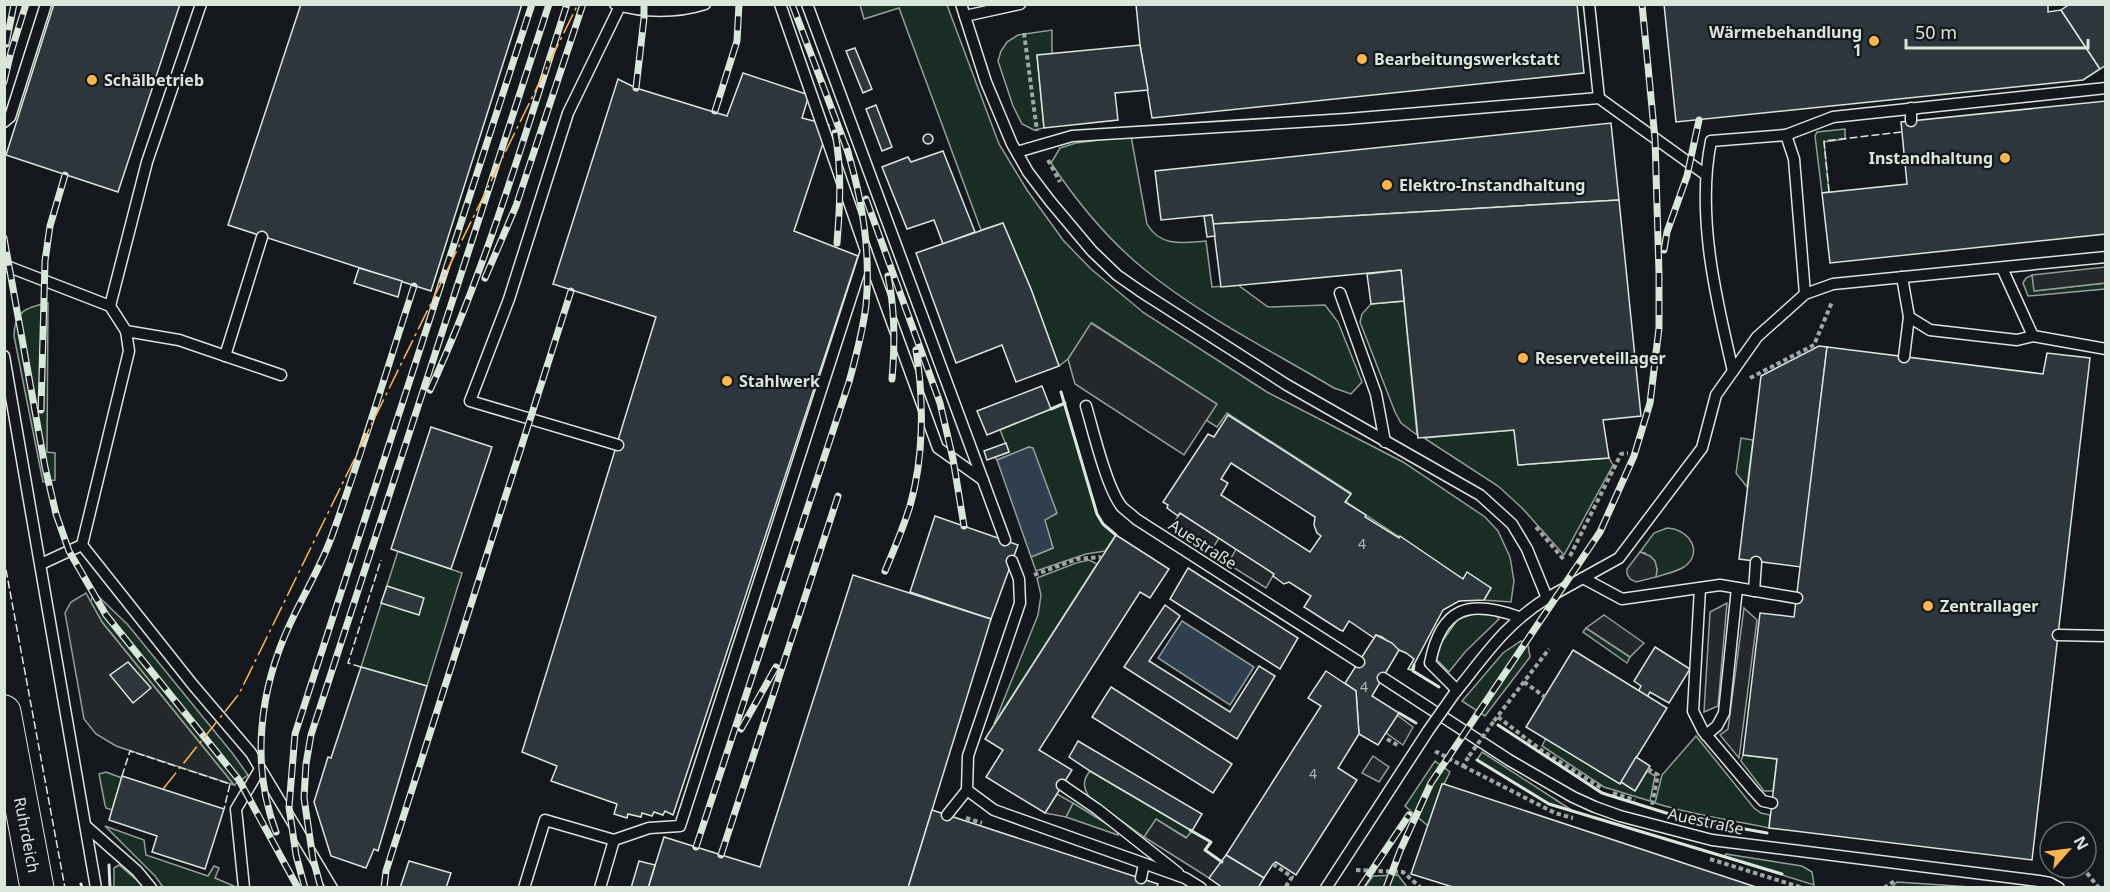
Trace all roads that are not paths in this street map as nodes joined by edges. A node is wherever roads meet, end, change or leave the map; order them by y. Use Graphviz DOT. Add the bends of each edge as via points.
graph roads {
  1 [pos="46,4"];
  2 [pos="201,4"];
  3 [pos="705,4"];
  4 [pos="780,4"];
  5 [pos="807,4"];
  6 [pos="962,4"];
  7 [pos="1020,4"];
  8 [pos="1589,4"];
  9 [pos="617,5"];
  10 [pos="965,16"];
  11 [pos="2106,88"];
  12 [pos="1599,98"];
  13 [pos="1911,108"];
  14 [pos="1911,121"];
  15 [pos="4,122"];
  16 [pos="1786,135"];
  17 [pos="1017,152"];
  18 [pos="1706,175"];
  19 [pos="262,237"];
  20 [pos="866,251"];
  21 [pos="2106,257"];
  22 [pos="4,265"];
  23 [pos="2002,268"];
  24 [pos="1902,277"];
  25 [pos="1340,293"];
  26 [pos="1806,294"];
  27 [pos="110,306"];
  28 [pos="1909,317"];
  29 [pos="126,331"];
  30 [pos="2033,336"];
  31 [pos="2106,349"];
  32 [pos="4,356"];
  33 [pos="225,356"];
  34 [pos="1904,357"];
  35 [pos="1733,371"];
  36 [pos="281,375"];
  37 [pos="1086,406"];
  38 [pos="1386,442"];
  39 [pos="618,445"];
  40 [pos="983,480"];
  41 [pos="1005,540"];
  42 [pos="82,545"];
  43 [pos="1012,561"];
  44 [pos="1756,562"];
  45 [pos="41,564"];
  46 [pos="1583,578"];
  47 [pos="1700,588"];
  48 [pos="1737,588"];
  49 [pos="1754,591"];
  50 [pos="1546,598"];
  51 [pos="1797,598"];
  52 [pos="1520,617"];
  53 [pos="2058,635"];
  54 [pos="2106,636"];
  55 [pos="1359,662"];
  56 [pos="1383,678"];
  57 [pos="1456,692"];
  58 [pos="4,712"];
  59 [pos="1706,735"];
  60 [pos="260,769"];
  61 [pos="1062,785"];
  62 [pos="967,790"];
  63 [pos="1772,803"];
  64 [pos="947,814"];
  65 [pos="87,826"];
  66 [pos="614,840"];
  67 [pos="1144,864"];
  68 [pos="1141,878"];
  69 [pos="1185,878"];
  70 [pos="37,888"];
  71 [pos="96,888"];
  72 [pos="151,888"];
  73 [pos="244,888"];
  74 [pos="332,888"];
  75 [pos="524,888"];
  76 [pos="600,888"];
  77 [pos="1201,888"];
  78 [pos="1326,888"];
  79 [pos="2059,888"];
  1 -- 15 [label="lane" via="10,117"];
  2 -- 27 [label="lane" via="147,162"];
  3 -- 9 [label="lane" via="667,10"];
  4 -- 20 [label="lane"];
  5 -- 40 [label="lane"];
  6 -- 10 [label="lane"];
  7 -- 10 [label="lane"];
  8 -- 12 [label="lane"];
  9 -- 39 [label="lane" via="568,113 509,299 470,401"];
  10 -- 17 [label="lane" via="986,81"];
  11 -- 13 [label="lane" via="2058,88"];
  12 -- 17 [label="lane" via="1072,136"];
  12 -- 18 [label="lane"];
  13 -- 14 [label="lane"];
  13 -- 16 [label="lane" via="1833,117"];
  16 -- 18 [label="lane" via="1711,141"];
  16 -- 26 [label="lane" via="1794,159"];
  17 -- 38 [label="lane" via="1070,226 1117,275 1287,385"];
  18 -- 35 [label="lane" via="1707,227"];
  19 -- 33 [label="lane"];
  20 -- 40 [label="lane" via="938,448"];
  20 -- 66 [label="lane" via="680,826 649,828"];
  21 -- 23 [label="lane"];
  22 -- 27 [label="lane"];
  23 -- 24 [label="lane"];
  23 -- 30 [label="lane"];
  24 -- 26 [label="lane" via="1833,284"];
  24 -- 28 [label="lane"];
  25 -- 38 [label="lane" via="1376,394"];
  26 -- 35 [label="lane" via="1757,337"];
  27 -- 29 [label="lane"];
  28 -- 30 [label="lane" via="1930,330 2017,340"];
  28 -- 34 [label="lane"];
  29 -- 33 [label="lane" via="179,340"];
  29 -- 42 [label="lane" via="129,351"];
  30 -- 31 [label="lane"];
  32 -- 45 [label="lane"];
  33 -- 36 [label="lane"];
  35 -- 46 [label="lane" via="1716,395 1702,448 1619,558"];
  37 -- 55 [label="lane, Auestraße" via="1109,481 1122,507"];
  38 -- 50 [label="lane" via="1480,495 1497,509 1527,549"];
  40 -- 41 [label="lane"];
  42 -- 45 [label="lane"];
  42 -- 60 [label="lane"];
  43 -- 62 [label="lane" via="1019,579 1020,603 968,756"];
  44 -- 49 [label="lane"];
  45 -- 65 [label="lane"];
  46 -- 47 [label="lane" via="1622,599"];
  46 -- 50 [label="lane"];
  47 -- 48 [label="lane"];
  47 -- 59 [label="lane" via="1694,711"];
  48 -- 49 [label="lane"];
  48 -- 59 [label="lane" via="1724,713"];
  49 -- 51 [label="lane"];
  50 -- 52 [label="lane"];
  52 -- 57 [label="lane"];
  52 -- 57 [label="lane" via="1477,608 1446,621 1434,643 1430,663"];
  53 -- 54 [label="lane"];
  56 -- 79 [label="lane, Auestraße" via="1509,760 1573,797 1620,816 1712,840 2039,881"];
  57 -- 78 [label="lane, bridge"];
  58 -- 70 [label="main road, Ruhrdeich"];
  59 -- 63 [label="lane" via="1763,801"];
  60 -- 73 [label="lane" via="237,809"];
  60 -- 74 [label="lane"];
  61 -- 69 [label="lane"];
  62 -- 64 [label="lane"];
  62 -- 67 [label="lane" via="994,810"];
  65 -- 71 [label="lane"];
  65 -- 72 [label="lane"];
  66 -- 75 [label="lane" via="545,820"];
  66 -- 76 [label="lane"];
  67 -- 68 [label="lane"];
  67 -- 69 [label="lane"];
  69 -- 77 [label="lane"];
}
